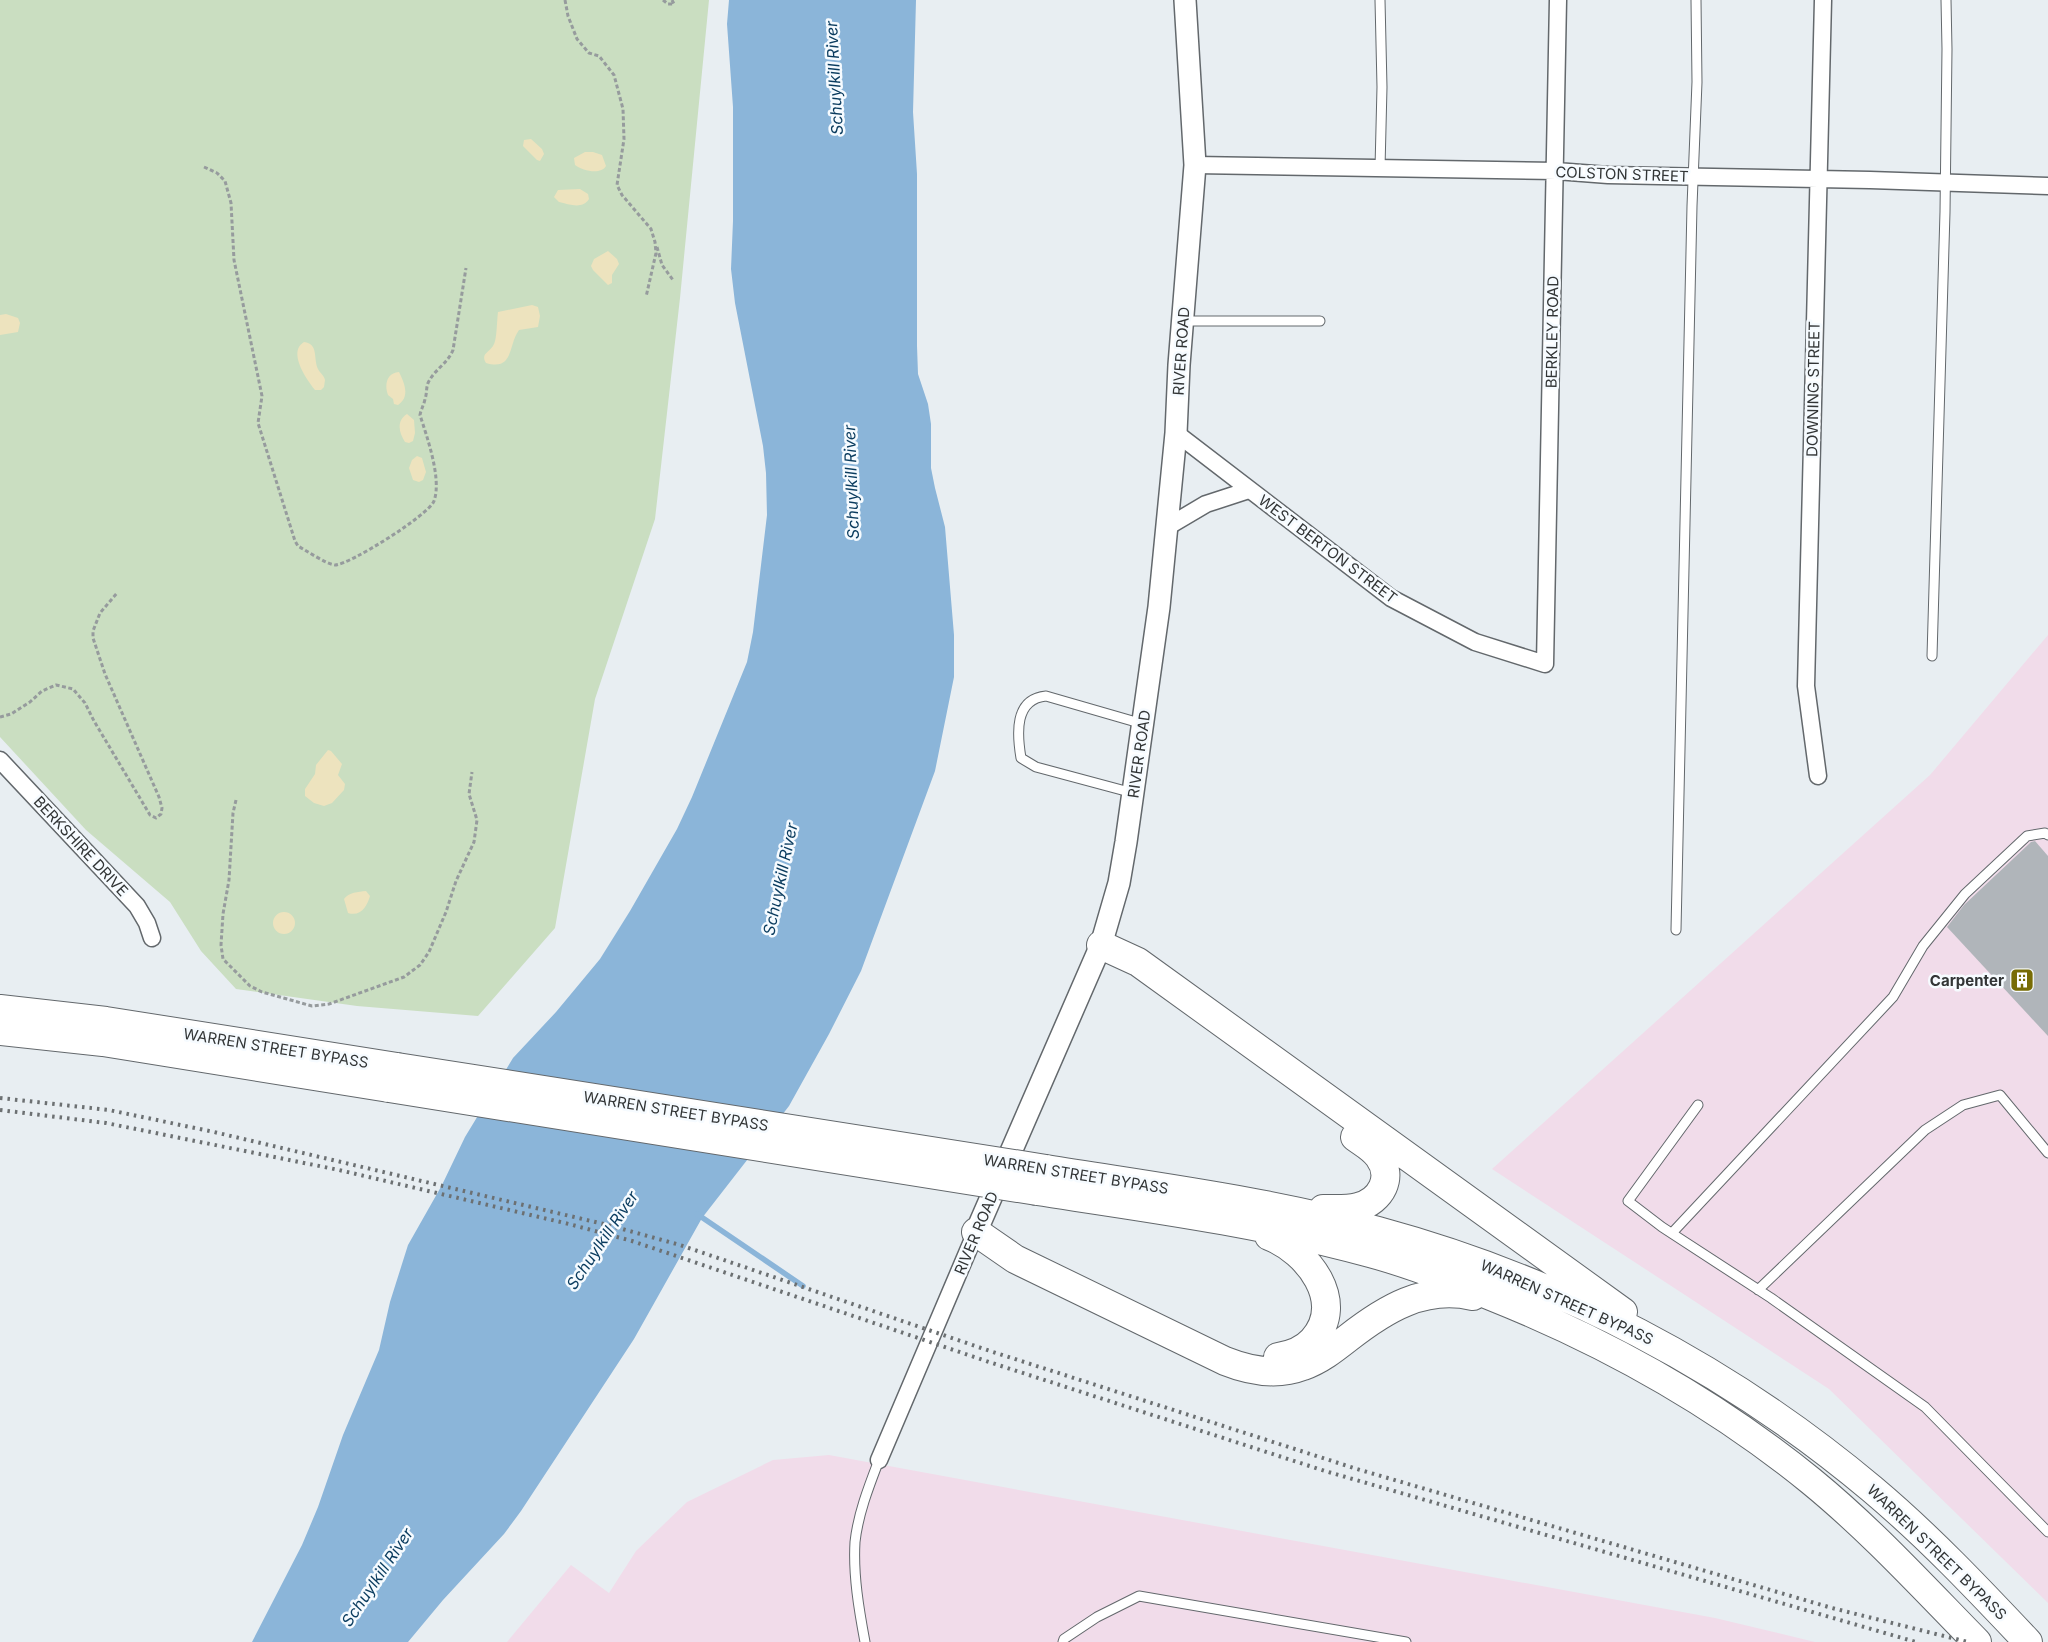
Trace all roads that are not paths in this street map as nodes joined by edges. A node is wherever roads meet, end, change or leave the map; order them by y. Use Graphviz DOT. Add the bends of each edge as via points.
graph roads {
  1 [pos="1185,0"];
  2 [pos="1380,0"];
  3 [pos="1558,0"];
  4 [pos="1696,0"];
  5 [pos="1823,0"];
  6 [pos="1946,0"];
  7 [pos="1196,165"];
  8 [pos="1380,168"];
  9 [pos="1556,171"];
  10 [pos="1694,177"];
  11 [pos="1818,180"];
  12 [pos="1945,183"];
  13 [pos="2048,186"];
  14 [pos="1182,321"];
  15 [pos="1320,321"];
  16 [pos="1176,433"];
  17 [pos="1249,490"];
  18 [pos="1167,527"];
  19 [pos="1932,656"];
  20 [pos="1545,664"];
  21 [pos="1143,724"];
  22 [pos="0,760"];
  23 [pos="1818,776"];
  24 [pos="1133,793"];
  25 [pos="2048,836"];
  26 [pos="1676,930"];
  27 [pos="152,938"];
  28 [pos="1102,945"];
  29 [pos="0,1009"];
  30 [pos="0,1031"];
  31 [pos="393,1077"];
  32 [pos="1698,1105"];
  33 [pos="2048,1153"];
  34 [pos="1042,1180"];
  35 [pos="1280,1208"];
  36 [pos="1228,1221"];
  37 [pos="976,1232"];
  38 [pos="1672,1233"];
  39 [pos="1758,1290"];
  40 [pos="1516,1306"];
  41 [pos="1706,1371"];
  42 [pos="879,1460"];
  43 [pos="2048,1532"];
  44 [pos="865,1642"];
  45 [pos="1063,1642"];
  46 [pos="1406,1642"];
  47 [pos="1977,1642"];
  48 [pos="2028,1642"];
  1 -- 7 [label="street, RIVER ROAD"];
  2 -- 8 [label="lane"];
  3 -- 9 [label="street, BERKLEY ROAD"];
  4 -- 10 [label="lane"];
  5 -- 11 [label="street, DOWNING STREET"];
  6 -- 12 [label="lane"];
  7 -- 8 [label="street, COLSTON STREET"];
  7 -- 14 [label="street, RIVER ROAD"];
  8 -- 9 [label="street, COLSTON STREET"];
  9 -- 10 [label="street, COLSTON STREET"];
  9 -- 20 [label="street, BERKLEY ROAD"];
  10 -- 11 [label="street, COLSTON STREET"];
  10 -- 26 [label="lane"];
  11 -- 12 [label="street, COLSTON STREET"];
  11 -- 23 [label="street, DOWNING STREET" via="1806,686"];
  12 -- 13 [label="street, COLSTON STREET"];
  12 -- 19 [label="lane"];
  14 -- 15 [label="lane"];
  14 -- 16 [label="street, RIVER ROAD"];
  16 -- 17 [label="street, WEST BERTON STREET"];
  16 -- 18 [label="street, RIVER ROAD"];
  17 -- 18 [label="street, WEST BERTON STREET" via="1206,504"];
  17 -- 20 [label="street, WEST BERTON STREET" via="1391,598 1475,642"];
  18 -- 21 [label="street, RIVER ROAD"];
  21 -- 24 [label="street, RIVER ROAD"];
  21 -- 24 [label="lane" via="1046,696 1037,697 1027,704 1021,713 1018,729 1022,758 1036,767"];
  22 -- 27 [label="street, BERKSHIRE DRIVE" via="137,906"];
  24 -- 28 [label="street, RIVER ROAD" via="1119,883"];
  25 -- 38 [label="lane" via="2045,833 2027,836 1965,894 1923,946 1893,997"];
  28 -- 35 [label="highway" via="1129,974 1368,1146 1384,1166 1386,1182 1383,1190 1368,1204 1346,1209"];
  28 -- 37 [label="street, RIVER ROAD"];
  28 -- 41 [label="highway" via="1138,962"];
  29 -- 31 [label="highway, WARREN STREET BYPASS" via="106,1021"];
  30 -- 31 [label="highway, WARREN STREET BYPASS"];
  31 -- 34 [label="highway, WARREN STREET BYPASS, bridge"];
  32 -- 38 [label="lane" via="1628,1201"];
  33 -- 39 [label="lane" via="2000,1095 1963,1104 1925,1130"];
  34 -- 35 [label="highway, WARREN STREET BYPASS" via="1232,1198"];
  34 -- 36 [label="highway, WARREN STREET BYPASS"];
  35 -- 41 [label="highway, WARREN STREET BYPASS" via="1379,1231 1477,1262 1615,1320"];
  36 -- 37 [label="highway" via="1287,1246 1318,1277 1326,1303 1324,1320 1318,1334 1301,1350 1273,1357 1245,1353 1021,1246"];
  36 -- 40 [label="highway, WARREN STREET BYPASS" via="1373,1253"];
  37 -- 40 [label="highway" via="1015,1259 1225,1361 1257,1370 1288,1370 1314,1362 1386,1310 1416,1298 1464,1294"];
  37 -- 42 [label="street, RIVER ROAD"];
  38 -- 39 [label="lane"];
  39 -- 43 [label="lane" via="1925,1407"];
  40 -- 47 [label="highway, WARREN STREET BYPASS" via="1603,1345 1648,1370 1772,1451 1848,1514"];
  41 -- 48 [label="highway, WARREN STREET BYPASS" via="1749,1396 1872,1488 1952,1562"];
  42 -- 44 [label="lane" via="866,1494 855,1542 857,1600"];
  45 -- 46 [label="lane" via="1097,1617 1139,1596"];
}
